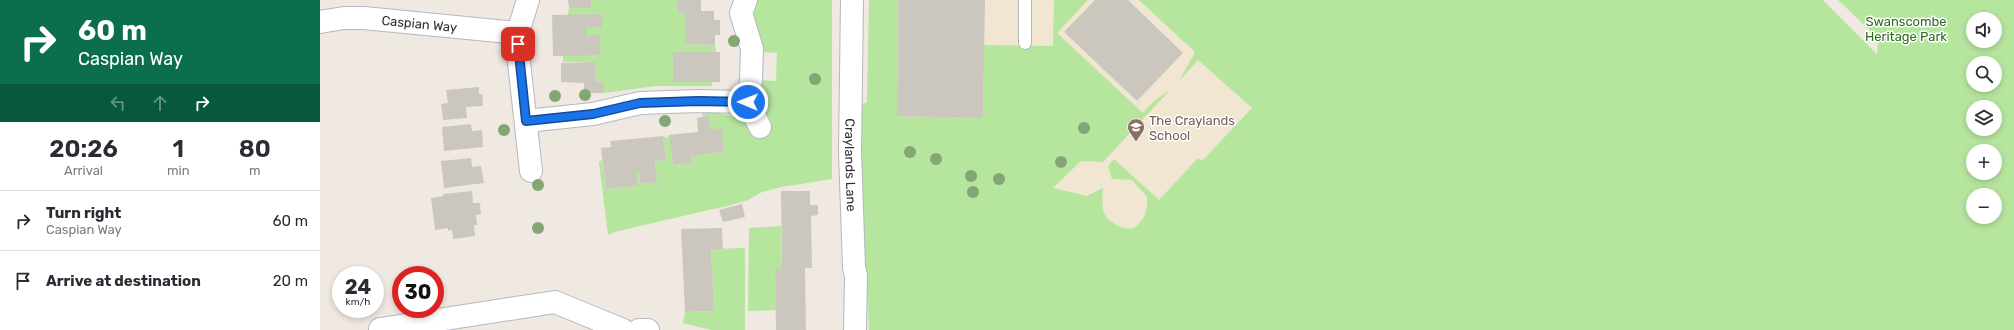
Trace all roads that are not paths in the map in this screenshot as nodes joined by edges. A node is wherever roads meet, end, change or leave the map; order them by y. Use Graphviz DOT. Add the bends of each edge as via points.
graph roads {
  1 [pos="528,0"];
  2 [pos="746,0"];
  3 [pos="852,0"];
  4 [pos="1025,0"];
  5 [pos="320,22"];
  6 [pos="518,33"];
  7 [pos="1025,43"];
  8 [pos="748,102"];
  9 [pos="526,121"];
  10 [pos="760,127"];
  11 [pos="531,172"];
  12 [pos="380,329"];
  13 [pos="623,330"];
  14 [pos="639,330"];
  15 [pos="648,330"];
  16 [pos="855,330"];
  1 -- 6 [label="street"];
  2 -- 8 [label="street" via="741,13 752,49"];
  3 -- 16 [label="street, Craylands Lane" via="850,175 856,276"];
  4 -- 7 [label="lane"];
  5 -- 6 [label="street, Caspian Way" via="364,18"];
  6 -- 9 [label="street" via="519,72"];
  8 -- 9 [label="street" via="640,103 593,114"];
  8 -- 10 [label="street"];
  9 -- 11 [label="street"];
  12 -- 13 [label="street" via="555,302"];
  14 -- 15 [label="street"];
}
